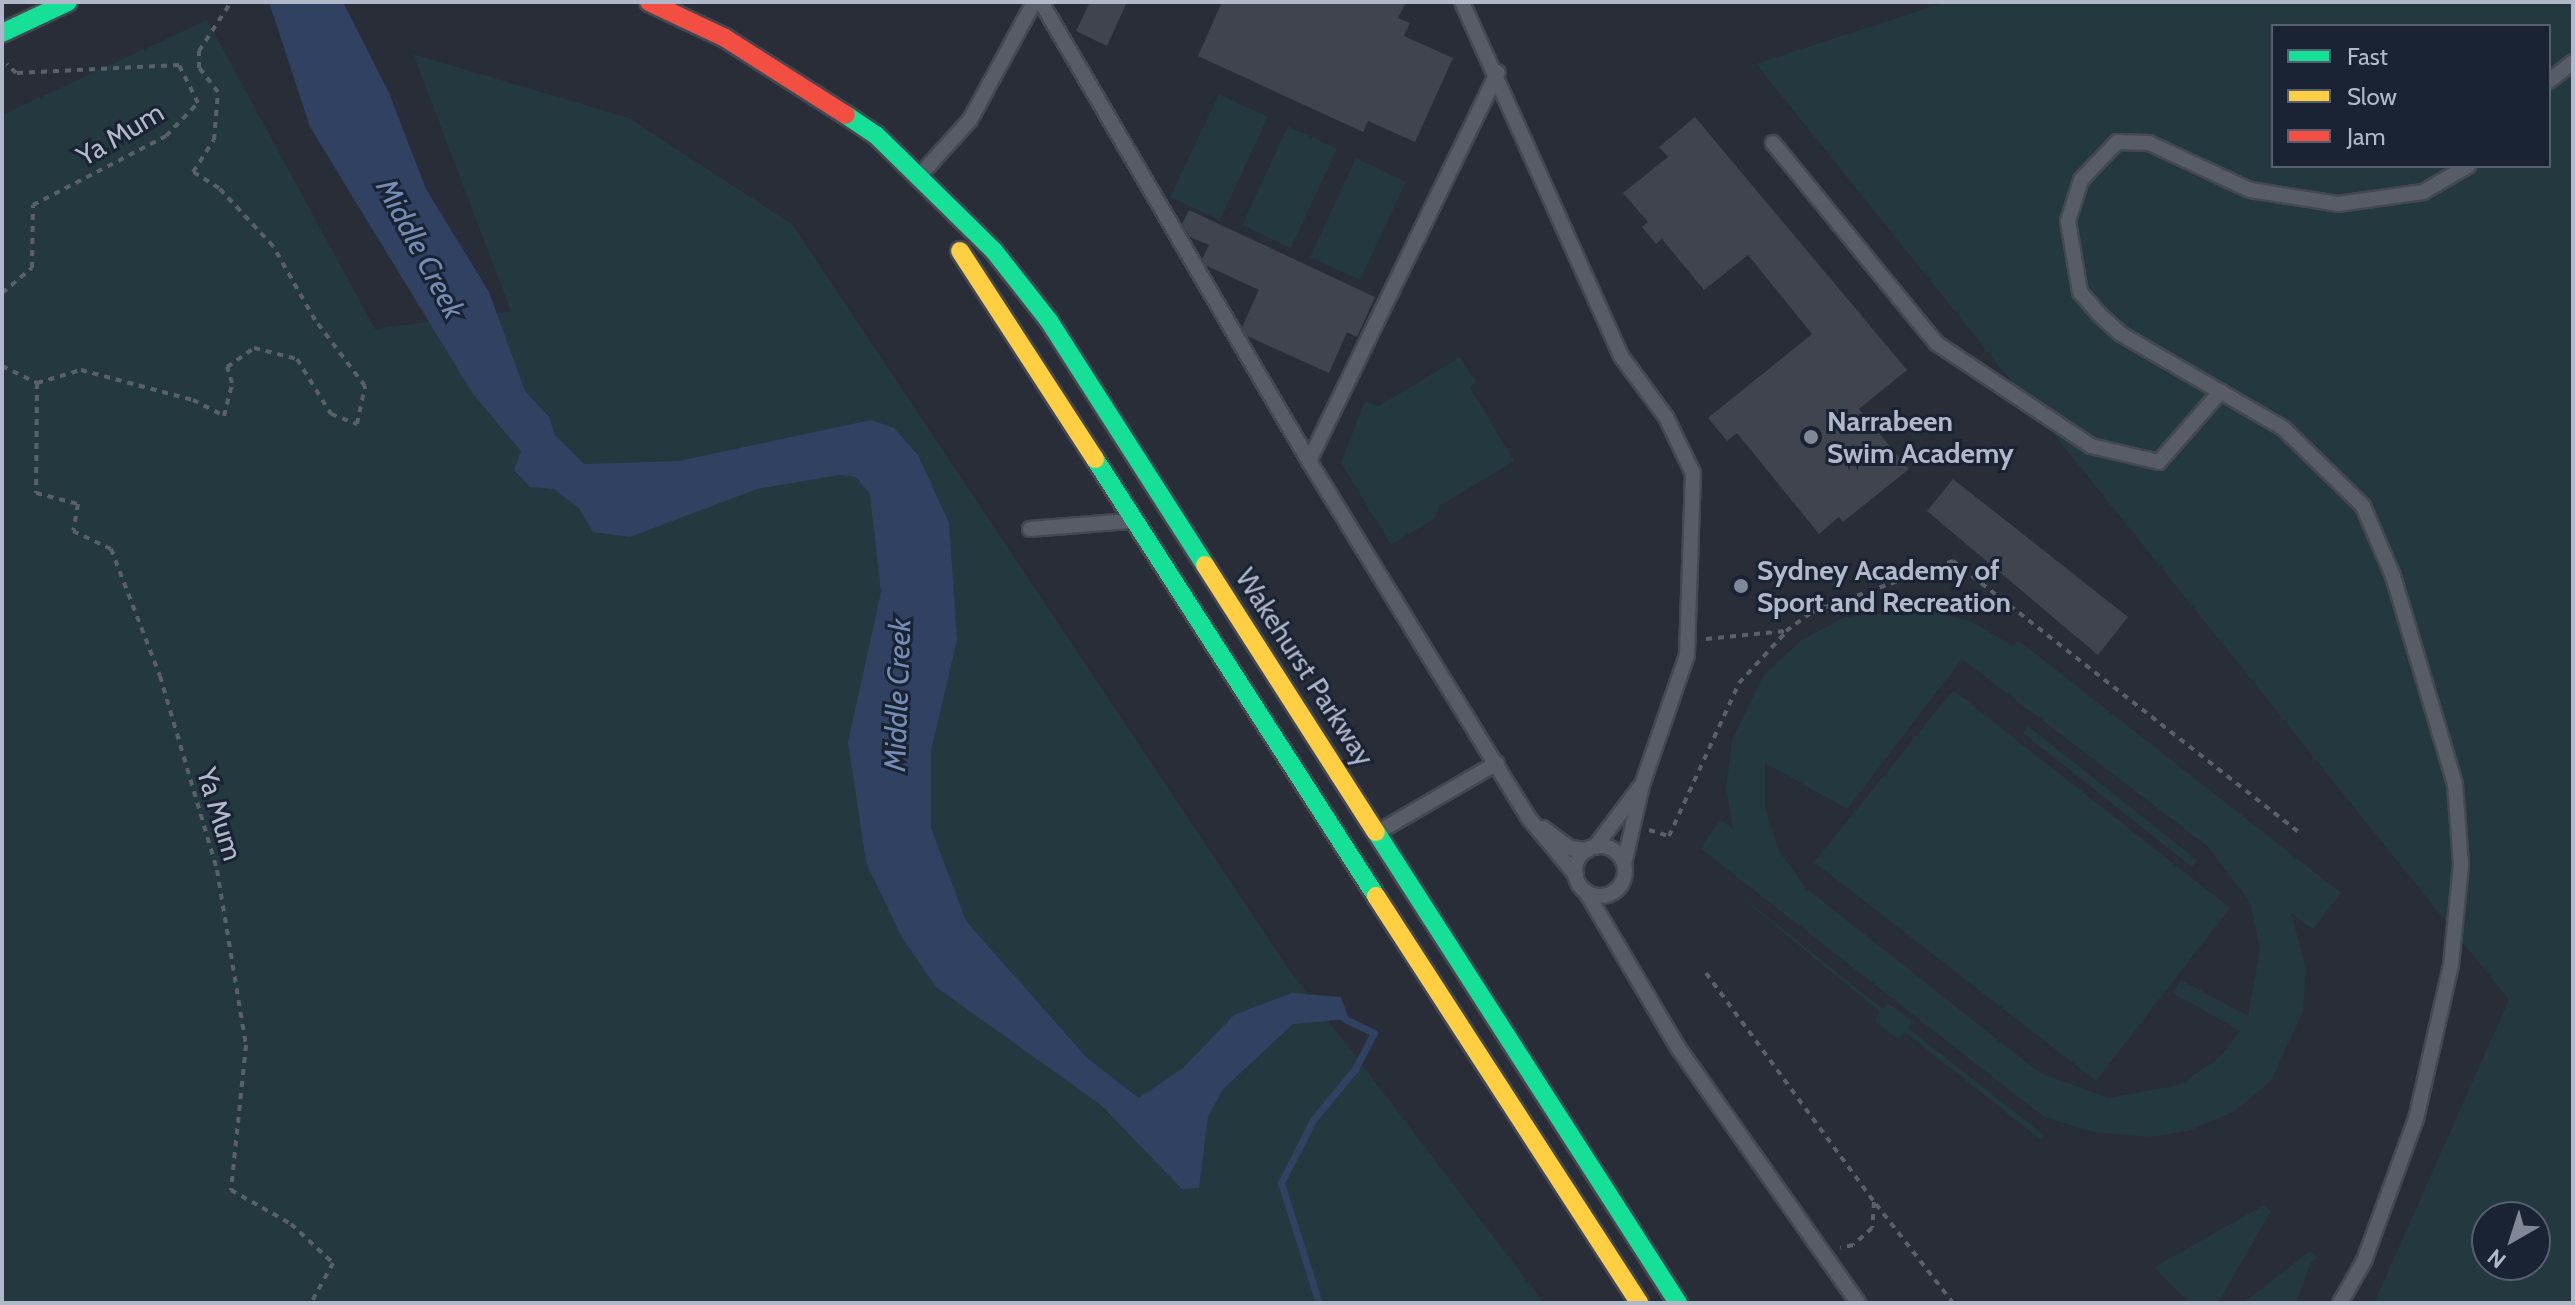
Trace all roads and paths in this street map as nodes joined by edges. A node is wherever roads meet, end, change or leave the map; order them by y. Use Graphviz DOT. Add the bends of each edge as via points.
graph roads {
  1 [pos="68,2"];
  2 [pos="231,2"];
  3 [pos="649,2"];
  4 [pos="1034,2"];
  5 [pos="1041,2"];
  6 [pos="1462,2"];
  7 [pos="2,33"];
  8 [pos="2,60"];
  9 [pos="2573,62"];
  10 [pos="1498,72"];
  11 [pos="2551,79"];
  12 [pos="831,108"];
  13 [pos="1773,143"];
  14 [pos="2465,168"];
  15 [pos="921,174"];
  16 [pos="907,189"];
  17 [pos="2,293"];
  18 [pos="2,366"];
  19 [pos="37,383"];
  20 [pos="2221,391"];
  21 [pos="1309,461"];
  22 [pos="1137,520"];
  23 [pos="1030,529"];
  24 [pos="1786,631"];
  25 [pos="1687,639"];
  26 [pos="1497,763"];
  27 [pos="1642,785"];
  28 [pos="1527,816"];
  29 [pos="1635,826"];
  30 [pos="1378,832"];
  31 [pos="2299,832"];
  32 [pos="1591,849"];
  33 [pos="1624,864"];
  34 [pos="1576,875"];
  35 [pos="1586,892"];
  36 [pos="1706,973"];
  37 [pos="1874,1202"];
  38 [pos="1813,1242"];
  39 [pos="311,1303"];
  40 [pos="1639,1303"];
  41 [pos="1678,1303"];
  42 [pos="1858,1303"];
  43 [pos="1953,1303"];
  44 [pos="2340,1303"];
  1 -- 7 [label="main road"];
  2 -- 19 [label="path" via="199,51 199,68 218,92 214,140 193,172 219,188 273,246 315,320 365,386 357,424 331,414 297,359 254,348 227,367 232,383 224,416 193,400 81,370"];
  3 -- 12 [label="main road, Wakehurst Parkway" via="725,38"];
  4 -- 15 [label="lane" via="970,120"];
  5 -- 21 [label="lane"];
  6 -- 10 [label="lane"];
  8 -- 17 [label="path, Ya Mum" via="16,73 179,65 198,103 166,136 33,205 32,268"];
  9 -- 11 [label="lane"];
  10 -- 21 [label="lane"];
  10 -- 25 [label="lane" via="1621,356 1666,417 1693,473"];
  12 -- 15 [label="main road, Wakehurst Parkway"];
  12 -- 16 [label="main road, Wakehurst Parkway"];
  13 -- 20 [label="lane" via="1936,343 2091,446 2159,462"];
  14 -- 20 [label="lane" via="2423,192 2338,204 2250,190 2149,143 2117,142 2098,156 2081,180 2068,221 2080,292 2121,334"];
  15 -- 16 [label="lane"];
  15 -- 30 [label="main road, Wakehurst Parkway" via="1049,321"];
  16 -- 22 [label="main road, Wakehurst Parkway" via="987,288"];
  18 -- 19 [label="path"];
  19 -- 39 [label="path, Ya Mum" via="36,493 78,504 73,531 111,549 160,676 217,870 246,1045 231,1190 291,1224 333,1263"];
  20 -- 44 [label="lane" via="2283,428 2363,506 2393,576 2455,784 2461,864 2451,965 2416,1119 2364,1261"];
  21 -- 26 [label="lane"];
  22 -- 23 [label="lane"];
  22 -- 40 [label="main road, Wakehurst Parkway"];
  24 -- 25 [label="path"];
  24 -- 29 [label="path" via="1739,683 1669,836"];
  24 -- 31 [label="path" via="1812,612 1953,561"];
  25 -- 27 [label="lane" via="1676,690"];
  26 -- 28 [label="lane"];
  26 -- 30 [label="lane"];
  27 -- 29 [label="lane"];
  27 -- 32 [label="lane"];
  28 -- 32 [label="lane" via="1570,848"];
  28 -- 34 [label="lane"];
  29 -- 33 [label="lane"];
  30 -- 41 [label="main road, Wakehurst Parkway"];
  32 -- 33 [label="lane" via="1609,848"];
  32 -- 34 [label="lane"];
  33 -- 35 [label="lane" via="1615,891"];
  34 -- 35 [label="lane"];
  35 -- 38 [label="lane" via="1679,1049"];
  36 -- 37 [label="path"];
  37 -- 38 [label="path" via="1872,1228 1853,1245"];
  37 -- 43 [label="path"];
  38 -- 42 [label="lane"];
}
